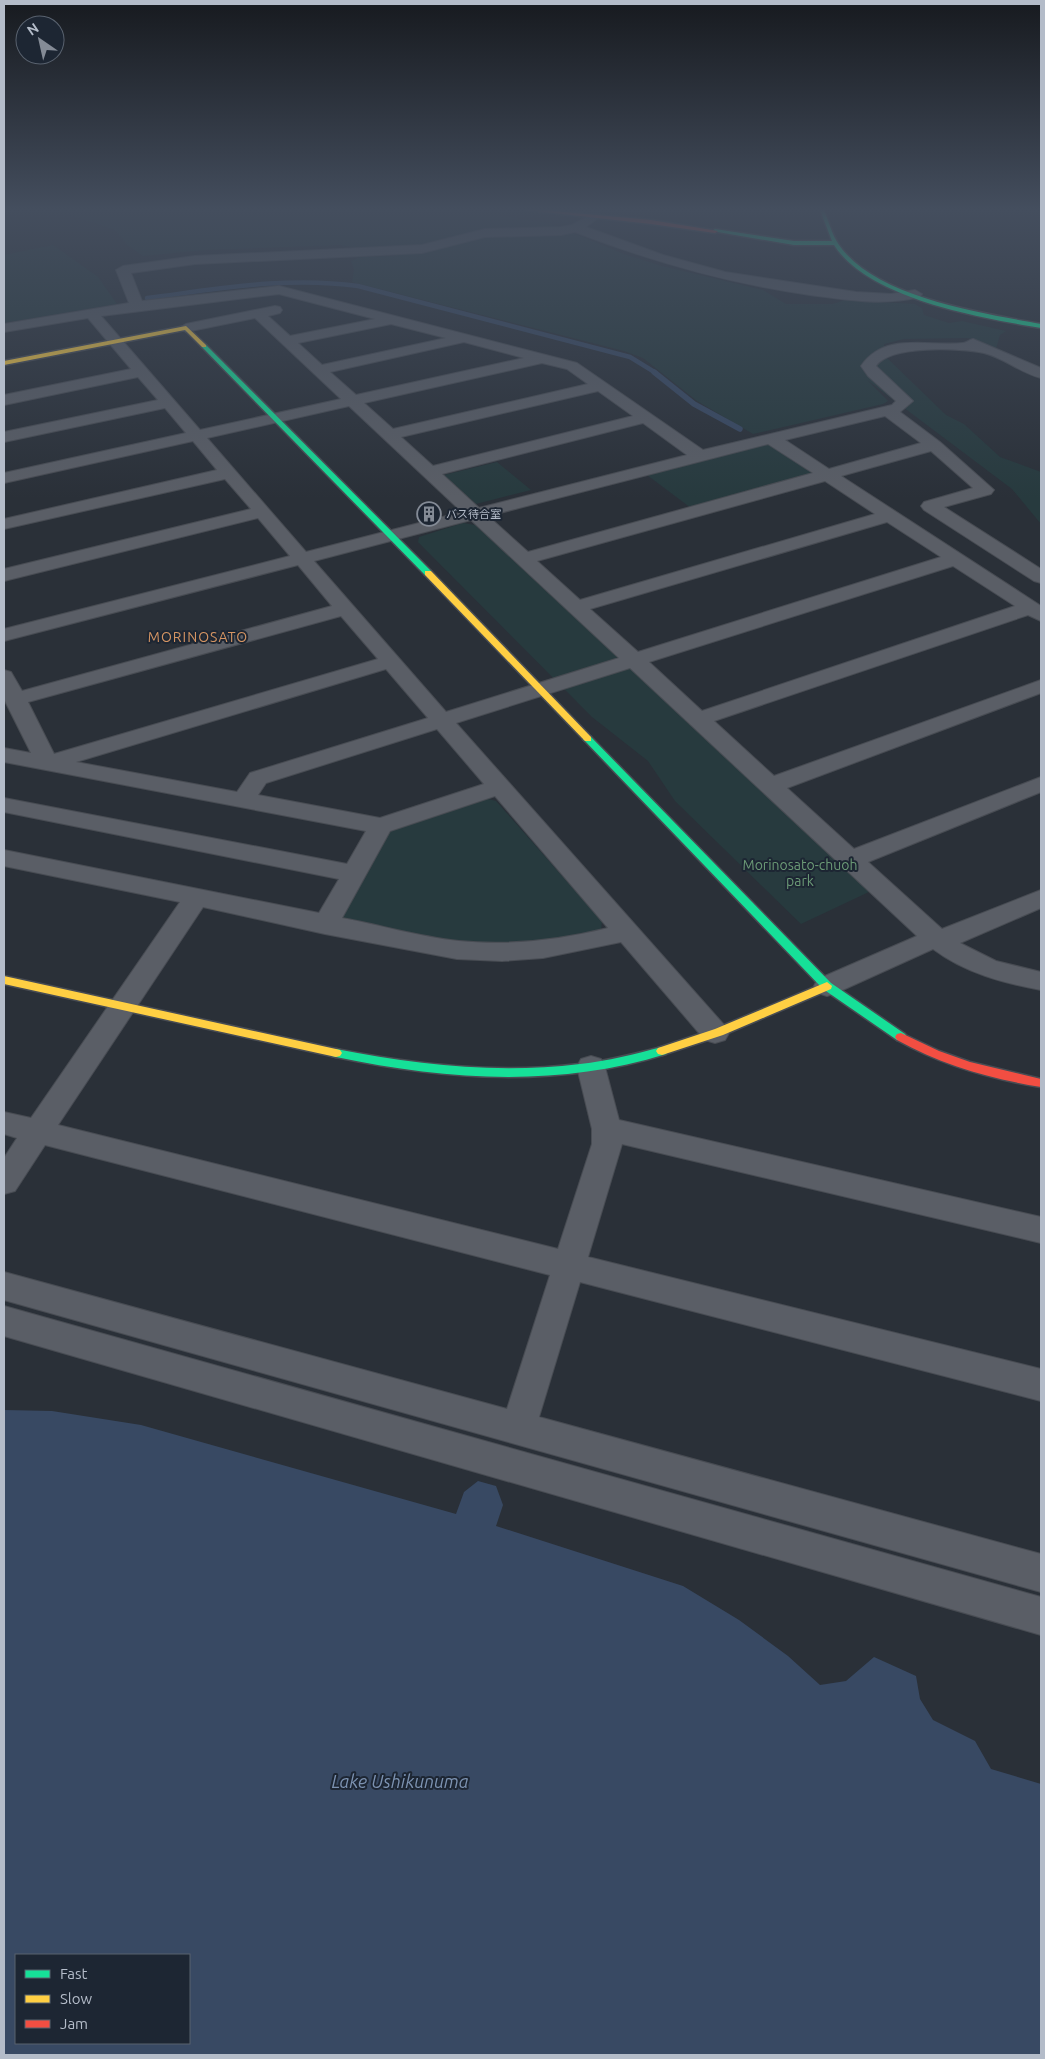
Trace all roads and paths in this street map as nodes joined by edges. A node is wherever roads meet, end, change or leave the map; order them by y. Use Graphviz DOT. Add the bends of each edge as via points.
graph roads {
  1 [pos="137,306"];
  2 [pos="294,306"];
  3 [pos="341,306"];
  4 [pos="953,306"];
  5 [pos="91,313"];
  6 [pos="257,313"];
  7 [pos="393,319"];
  8 [pos="1041,326"];
  9 [pos="4,328"];
  10 [pos="186,328"];
  11 [pos="468,338"];
  12 [pos="115,341"];
  13 [pos="287,341"];
  14 [pos="1041,356"];
  15 [pos="544,358"];
  16 [pos="4,363"];
  17 [pos="1023,365"];
  18 [pos="318,370"];
  19 [pos="141,372"];
  20 [pos="1041,373"];
  21 [pos="600,386"];
  22 [pos="4,400"];
  23 [pos="352,401"];
  24 [pos="167,402"];
  25 [pos="888,411"];
  26 [pos="275,418"];
  27 [pos="646,418"];
  28 [pos="389,435"];
  29 [pos="196,436"];
  30 [pos="4,438"];
  31 [pos="770,438"];
  32 [pos="934,445"];
  33 [pos="700,456"];
  34 [pos="228,472"];
  35 [pos="429,472"];
  36 [pos="827,475"];
  37 [pos="4,478"];
  38 [pos="262,512"];
  39 [pos="476,515"];
  40 [pos="889,516"];
  41 [pos="4,524"];
  42 [pos="390,536"];
  43 [pos="302,557"];
  44 [pos="523,559"];
  45 [pos="955,559"];
  46 [pos="4,575"];
  47 [pos="1041,577"];
  48 [pos="1004,590"];
  49 [pos="576,607"];
  50 [pos="346,608"];
  51 [pos="1035,612"];
  52 [pos="4,635"];
  53 [pos="392,661"];
  54 [pos="633,661"];
  55 [pos="4,676"];
  56 [pos="1041,686"];
  57 [pos="540,690"];
  58 [pos="15,699"];
  59 [pos="698,719"];
  60 [pos="443,721"];
  61 [pos="4,755"];
  62 [pos="47,763"];
  63 [pos="1041,784"];
  64 [pos="769,786"];
  65 [pos="499,787"];
  66 [pos="243,800"];
  67 [pos="4,805"];
  68 [pos="381,826"];
  69 [pos="4,858"];
  70 [pos="849,860"];
  71 [pos="354,874"];
  72 [pos="1041,898"];
  73 [pos="195,899"];
  74 [pos="325,925"];
  75 [pos="626,932"];
  76 [pos="938,940"];
  77 [pos="4,980"];
  78 [pos="1041,981"];
  79 [pos="827,986"];
  80 [pos="122,1007"];
  81 [pos="715,1034"];
  82 [pos="591,1067"];
  83 [pos="1041,1083"];
  84 [pos="4,1123"];
  85 [pos="606,1129"];
  86 [pos="39,1131"];
  87 [pos="4,1182"];
  88 [pos="1041,1230"];
  89 [pos="570,1266"];
  90 [pos="4,1286"];
  91 [pos="4,1321"];
  92 [pos="1041,1385"];
  93 [pos="518,1430"];
  94 [pos="1041,1573"];
  95 [pos="1041,1616"];
  1 -- 5 [label="street"];
  2 -- 6 [label="street"];
  3 -- 7 [label="street"];
  4 -- 8 [label="street"];
  5 -- 9 [label="street"];
  5 -- 12 [label="street"];
  6 -- 10 [label="street"];
  6 -- 13 [label="street"];
  7 -- 11 [label="street"];
  7 -- 13 [label="street"];
  10 -- 12 [label="street"];
  10 -- 26 [label="street"];
  11 -- 15 [label="street"];
  11 -- 18 [label="street"];
  12 -- 16 [label="street"];
  12 -- 19 [label="street"];
  13 -- 18 [label="street"];
  14 -- 17 [label="street"];
  15 -- 21 [label="street" via="572,366"];
  15 -- 23 [label="street"];
  17 -- 20 [label="street"];
  17 -- 25 [label="street" via="980,346 885,350 870,359 868,366 904,401 898,408"];
  18 -- 23 [label="street"];
  19 -- 22 [label="street"];
  19 -- 24 [label="street"];
  21 -- 27 [label="street"];
  21 -- 28 [label="street"];
  23 -- 26 [label="street"];
  23 -- 28 [label="street"];
  24 -- 29 [label="street"];
  24 -- 30 [label="street"];
  25 -- 31 [label="street"];
  25 -- 32 [label="street"];
  26 -- 29 [label="street"];
  26 -- 42 [label="street"];
  27 -- 33 [label="street"];
  27 -- 35 [label="street"];
  28 -- 35 [label="street"];
  29 -- 34 [label="street"];
  29 -- 37 [label="street"];
  31 -- 33 [label="street"];
  31 -- 36 [label="street"];
  32 -- 36 [label="street"];
  32 -- 47 [label="street" via="985,490 930,506"];
  33 -- 39 [label="street"];
  34 -- 38 [label="street"];
  34 -- 41 [label="street"];
  35 -- 39 [label="street"];
  36 -- 40 [label="street"];
  36 -- 44 [label="street"];
  38 -- 43 [label="street"];
  38 -- 46 [label="street"];
  39 -- 42 [label="street"];
  39 -- 44 [label="street"];
  40 -- 45 [label="street"];
  40 -- 49 [label="street"];
  42 -- 43 [label="street"];
  42 -- 57 [label="street"];
  43 -- 50 [label="street"];
  43 -- 52 [label="street"];
  44 -- 49 [label="street"];
  45 -- 48 [label="street"];
  45 -- 54 [label="street"];
  47 -- 48 [label="street"];
  48 -- 51 [label="street"];
  49 -- 54 [label="street"];
  50 -- 53 [label="street"];
  50 -- 58 [label="street"];
  51 -- 59 [label="street"];
  53 -- 60 [label="street"];
  53 -- 62 [label="street"];
  54 -- 57 [label="street"];
  54 -- 59 [label="street"];
  55 -- 58 [label="street"];
  56 -- 64 [label="street"];
  57 -- 60 [label="street"];
  57 -- 79 [label="street"];
  58 -- 62 [label="street"];
  59 -- 64 [label="street"];
  60 -- 65 [label="street"];
  60 -- 66 [label="street" via="258,778"];
  61 -- 62 [label="street"];
  62 -- 66 [label="street"];
  63 -- 70 [label="street"];
  64 -- 70 [label="street"];
  65 -- 68 [label="street"];
  65 -- 75 [label="street"];
  66 -- 68 [label="street"];
  67 -- 71 [label="street"];
  68 -- 71 [label="street"];
  69 -- 73 [label="street"];
  70 -- 76 [label="street"];
  71 -- 74 [label="street"];
  72 -- 76 [label="street"];
  73 -- 74 [label="street"];
  73 -- 80 [label="street"];
  74 -- 75 [label="street" via="426,946 488,953 553,949"];
  75 -- 81 [label="street"];
  76 -- 78 [label="street" via="967,960"];
  76 -- 79 [label="street" via="926,942"];
  77 -- 80 [label="street"];
  79 -- 81 [label="street"];
  79 -- 83 [label="street" via="888,1029 931,1052 961,1064"];
  80 -- 82 [label="street" via="393,1066 442,1073 487,1076"];
  80 -- 86 [label="street"];
  81 -- 82 [label="street" via="681,1046"];
  82 -- 85 [label="street"];
  84 -- 86 [label="street"];
  85 -- 88 [label="street"];
  85 -- 89 [label="street" via="607,1144"];
  86 -- 87 [label="street"];
  86 -- 89 [label="street"];
  89 -- 92 [label="street"];
  89 -- 93 [label="street"];
  90 -- 93 [label="street"];
  91 -- 95 [label="street"];
  93 -- 94 [label="street"];
}
